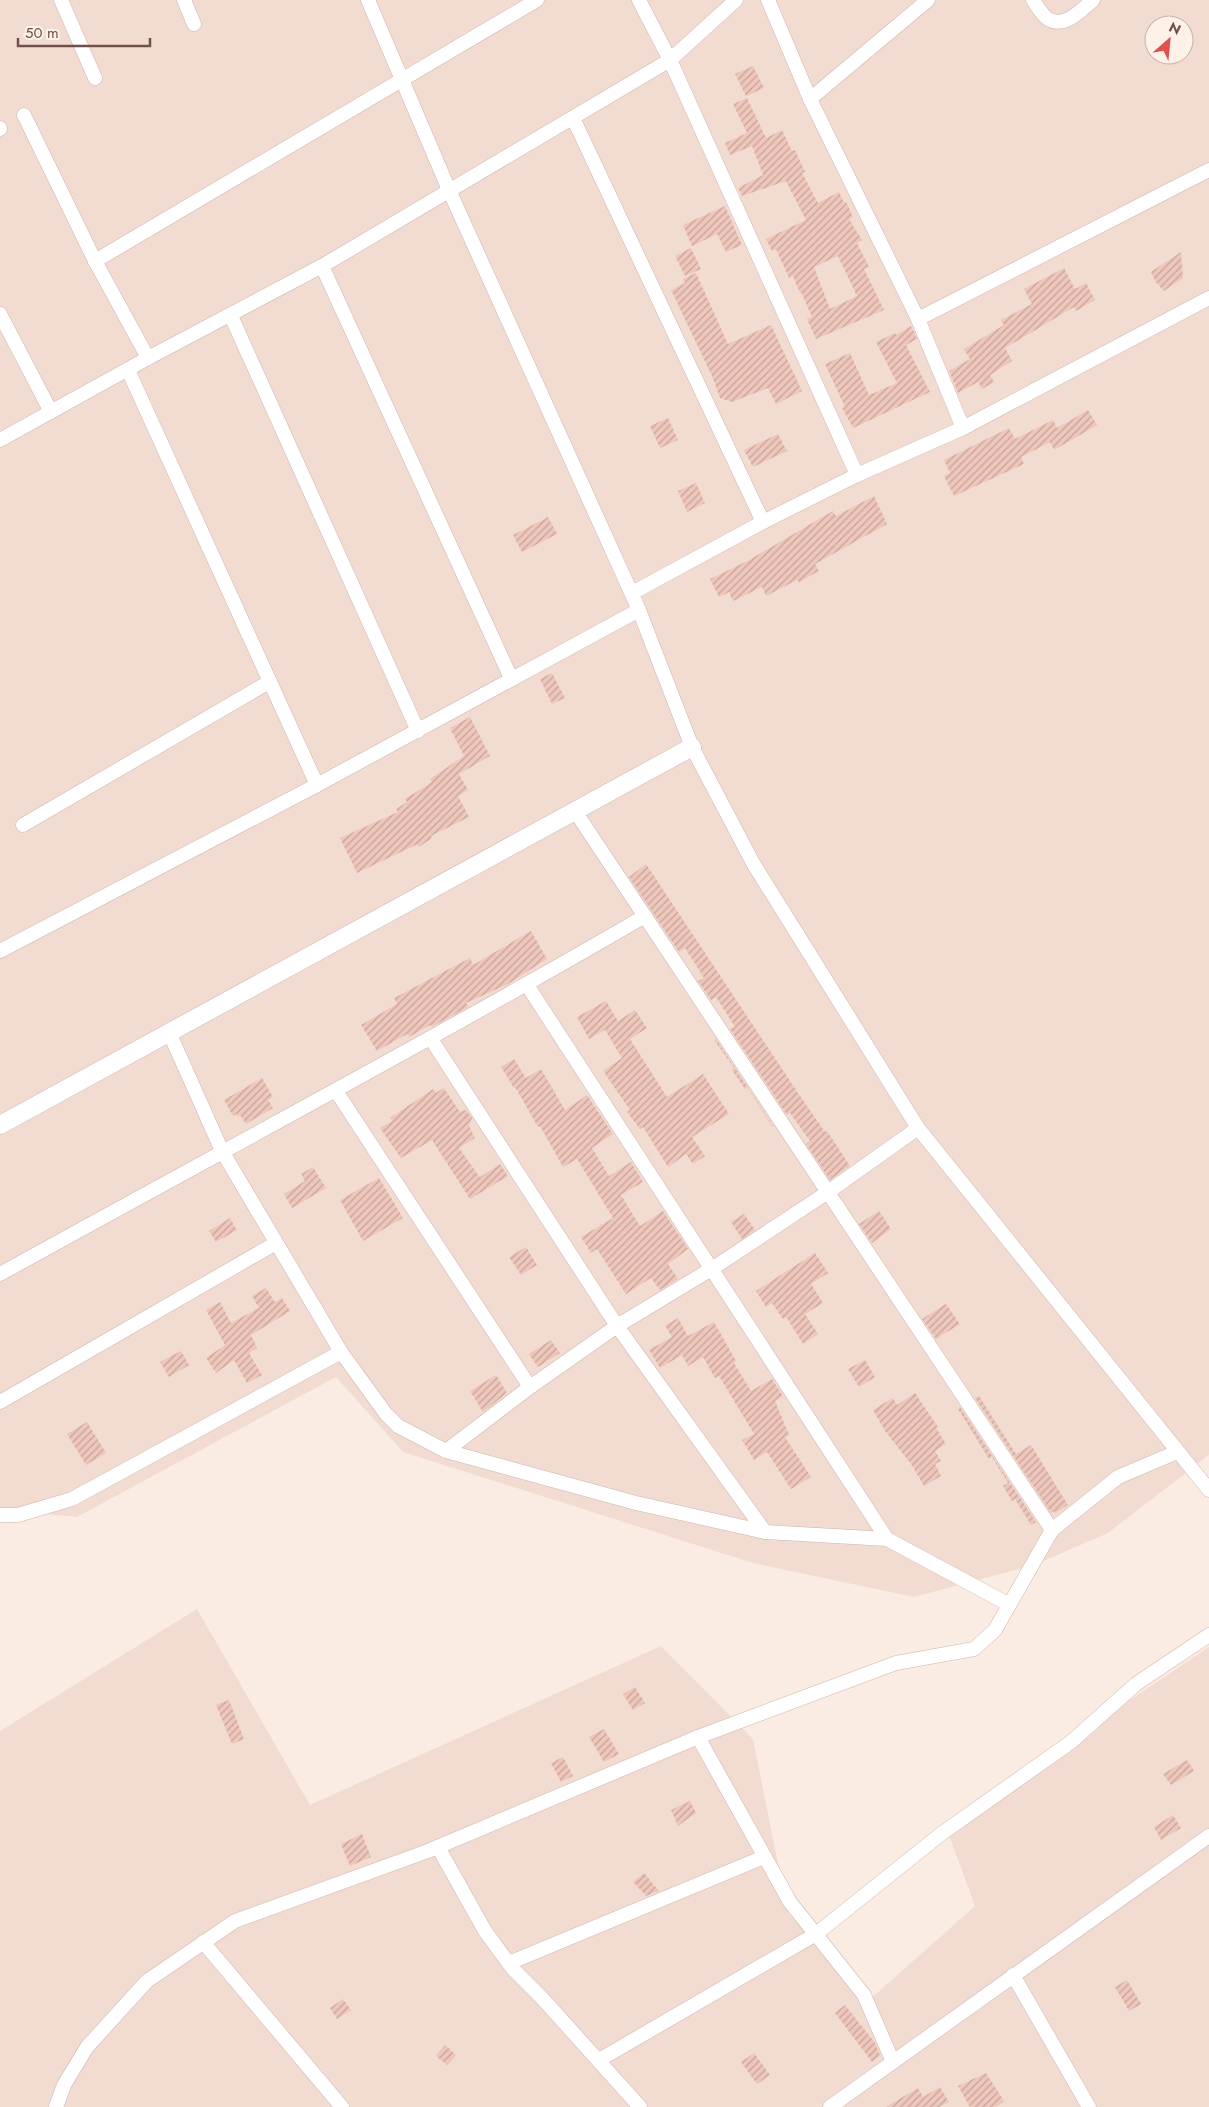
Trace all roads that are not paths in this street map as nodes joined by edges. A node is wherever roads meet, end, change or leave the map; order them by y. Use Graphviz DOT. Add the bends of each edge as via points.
graph roads {
  1 [pos="61,0"];
  2 [pos="184,0"];
  3 [pos="368,0"];
  4 [pos="537,0"];
  5 [pos="639,0"];
  6 [pos="736,0"];
  7 [pos="768,0"];
  8 [pos="928,0"];
  9 [pos="1033,0"];
  10 [pos="1094,0"];
  11 [pos="194,24"];
  12 [pos="670,60"];
  13 [pos="95,78"];
  14 [pos="403,80"];
  15 [pos="810,99"];
  16 [pos="24,115"];
  17 [pos="573,118"];
  18 [pos="1209,170"];
  19 [pos="449,190"];
  20 [pos="95,261"];
  21 [pos="322,266"];
  22 [pos="1209,298"];
  23 [pos="0,314"];
  24 [pos="231,316"];
  25 [pos="918,319"];
  26 [pos="148,358"];
  27 [pos="128,370"];
  28 [pos="51,412"];
  29 [pos="963,428"];
  30 [pos="0,440"];
  31 [pos="857,475"];
  32 [pos="763,522"];
  33 [pos="632,593"];
  34 [pos="639,610"];
  35 [pos="511,678"];
  36 [pos="269,682"];
  37 [pos="418,730"];
  38 [pos="692,747"];
  39 [pos="317,785"];
  40 [pos="575,811"];
  41 [pos="23,825"];
  42 [pos="645,916"];
  43 [pos="0,951"];
  44 [pos="527,985"];
  45 [pos="169,1032"];
  46 [pos="431,1039"];
  47 [pos="336,1091"];
  48 [pos="0,1125"];
  49 [pos="918,1128"];
  50 [pos="222,1151"];
  51 [pos="828,1192"];
  52 [pos="276,1243"];
  53 [pos="713,1268"];
  54 [pos="0,1274"];
  55 [pos="617,1326"];
  56 [pos="341,1352"];
  57 [pos="530,1387"];
  58 [pos="0,1402"];
  59 [pos="446,1451"];
  60 [pos="1177,1452"];
  61 [pos="1209,1490"];
  62 [pos="0,1515"];
  63 [pos="1052,1530"];
  64 [pos="765,1532"];
  65 [pos="887,1539"];
  66 [pos="1008,1604"];
  67 [pos="1209,1635"];
  68 [pos="698,1737"];
  69 [pos="1209,1836"];
  70 [pos="438,1847"];
  71 [pos="764,1857"];
  72 [pos="816,1934"];
  73 [pos="203,1942"];
  74 [pos="508,1963"];
  75 [pos="1013,1975"];
  76 [pos="599,2060"];
  77 [pos="893,2062"];
  78 [pos="56,2107"];
  79 [pos="342,2107"];
  80 [pos="640,2107"];
  81 [pos="830,2107"];
  82 [pos="1089,2107"];
  1 -- 13 [label="street"];
  2 -- 11 [label="street"];
  3 -- 14 [label="street"];
  4 -- 14 [label="street"];
  5 -- 12 [label="street"];
  6 -- 12 [label="street"];
  7 -- 15 [label="street"];
  8 -- 15 [label="street"];
  9 -- 10 [label="street" via="1048,19 1060,23 1069,20"];
  12 -- 17 [label="street"];
  12 -- 31 [label="street"];
  14 -- 19 [label="street"];
  14 -- 20 [label="street"];
  15 -- 25 [label="street"];
  16 -- 20 [label="street"];
  17 -- 19 [label="street"];
  17 -- 32 [label="street"];
  18 -- 25 [label="street"];
  19 -- 21 [label="street"];
  19 -- 33 [label="street"];
  20 -- 26 [label="street"];
  21 -- 24 [label="street"];
  21 -- 35 [label="street"];
  22 -- 29 [label="street"];
  23 -- 28 [label="street"];
  24 -- 26 [label="street"];
  24 -- 37 [label="street"];
  25 -- 29 [label="street"];
  26 -- 27 [label="street"];
  27 -- 28 [label="street"];
  27 -- 36 [label="street"];
  28 -- 30 [label="street"];
  29 -- 31 [label="street"];
  31 -- 32 [label="street"];
  32 -- 33 [label="street"];
  33 -- 34 [label="street"];
  34 -- 35 [label="street"];
  34 -- 38 [label="street"];
  35 -- 37 [label="street"];
  36 -- 39 [label="street"];
  36 -- 41 [label="street"];
  37 -- 39 [label="street"];
  38 -- 40 [label="street"];
  38 -- 49 [label="street" via="770,893"];
  39 -- 43 [label="street"];
  40 -- 42 [label="street"];
  40 -- 45 [label="street"];
  42 -- 44 [label="street"];
  42 -- 51 [label="street"];
  44 -- 46 [label="street"];
  44 -- 53 [label="street"];
  45 -- 48 [label="street"];
  45 -- 50 [label="street"];
  46 -- 47 [label="street"];
  46 -- 55 [label="street"];
  47 -- 50 [label="street"];
  47 -- 57 [label="street"];
  49 -- 51 [label="street"];
  49 -- 60 [label="street"];
  50 -- 52 [label="street"];
  50 -- 54 [label="street"];
  51 -- 53 [label="street"];
  51 -- 63 [label="street"];
  52 -- 56 [label="street"];
  52 -- 58 [label="street"];
  53 -- 55 [label="street"];
  53 -- 65 [label="street"];
  55 -- 57 [label="street"];
  55 -- 64 [label="street"];
  56 -- 59 [label="street" via="398,1426"];
  56 -- 62 [label="street" via="72,1498 18,1515"];
  57 -- 59 [label="street"];
  59 -- 64 [label="street" via="636,1503"];
  60 -- 61 [label="street"];
  60 -- 63 [label="street" via="1118,1477"];
  63 -- 66 [label="street"];
  64 -- 65 [label="street"];
  65 -- 66 [label="street"];
  66 -- 68 [label="street" via="994,1630 974,1649 896,1663"];
  67 -- 72 [label="street" via="1136,1684 1071,1742 941,1834"];
  68 -- 70 [label="street"];
  68 -- 71 [label="street"];
  69 -- 75 [label="street"];
  70 -- 73 [label="street" via="235,1921"];
  70 -- 74 [label="street" via="485,1931"];
  71 -- 72 [label="street" via="790,1902"];
  71 -- 74 [label="street"];
  72 -- 76 [label="street"];
  72 -- 77 [label="street" via="864,1995"];
  73 -- 78 [label="street" via="147,1981 87,2047 64,2085"];
  73 -- 79 [label="street"];
  74 -- 76 [label="street"];
  75 -- 77 [label="street"];
  75 -- 82 [label="street"];
  76 -- 80 [label="street"];
  77 -- 81 [label="street"];
}
